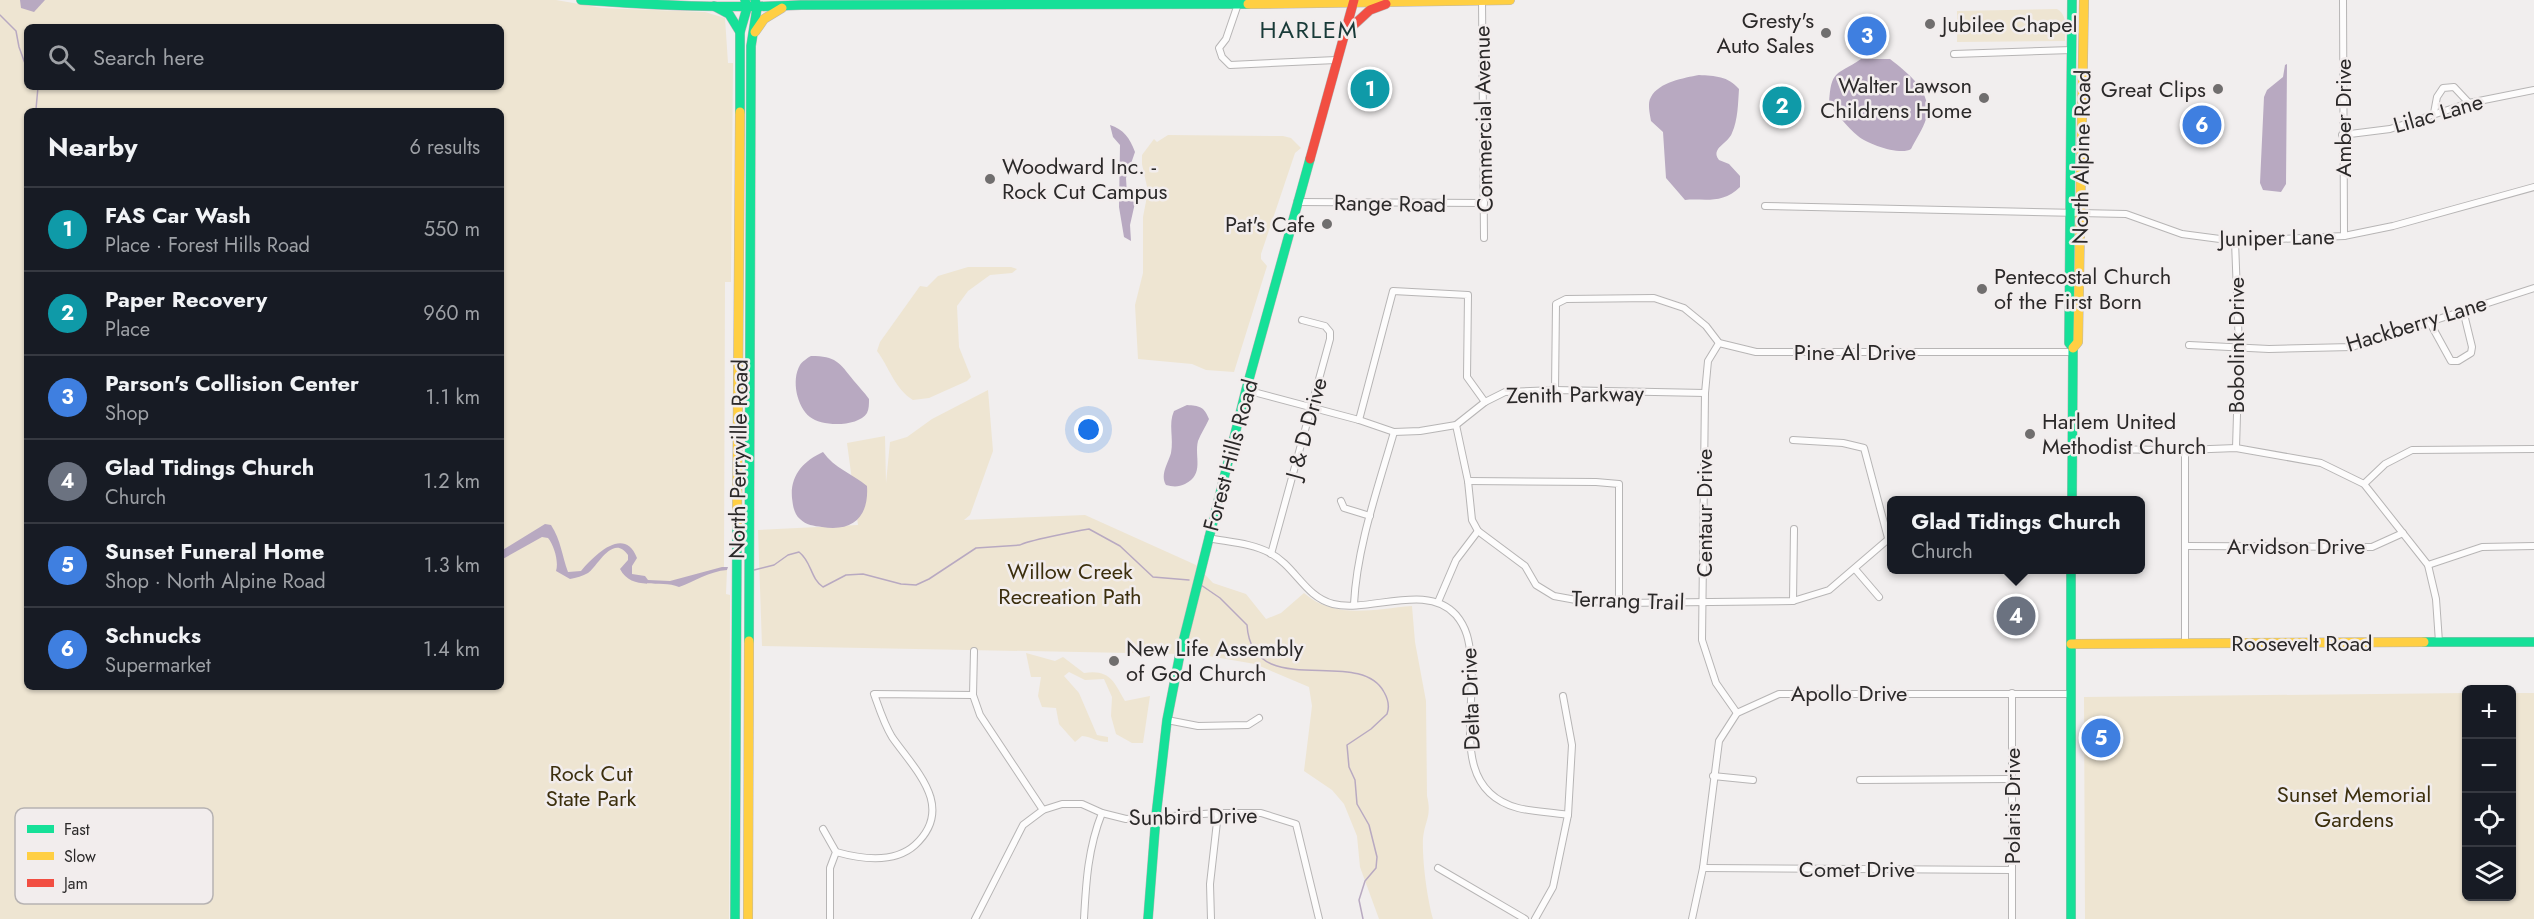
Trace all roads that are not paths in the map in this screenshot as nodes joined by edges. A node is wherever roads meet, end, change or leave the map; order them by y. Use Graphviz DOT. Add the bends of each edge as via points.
graph roads {
  1 [pos="581,0"];
  2 [pos="718,0"];
  3 [pos="776,0"];
  4 [pos="1482,0"];
  5 [pos="1510,0"];
  6 [pos="2072,0"];
  7 [pos="2084,0"];
  8 [pos="2343,0"];
  9 [pos="1329,1"];
  10 [pos="1354,1"];
  11 [pos="1392,1"];
  12 [pos="1207,2"];
  13 [pos="751,4"];
  14 [pos="1238,4"];
  15 [pos="709,5"];
  16 [pos="801,5"];
  17 [pos="740,32"];
  18 [pos="1346,32"];
  19 [pos="751,46"];
  20 [pos="2072,50"];
  21 [pos="1954,54"];
  22 [pos="1336,60"];
  23 [pos="2534,90"];
  24 [pos="2469,103"];
  25 [pos="2434,113"];
  26 [pos="2342,135"];
  27 [pos="2534,187"];
  28 [pos="1297,202"];
  29 [pos="1484,204"];
  30 [pos="1765,206"];
  31 [pos="2075,212"];
  32 [pos="2344,236"];
  33 [pos="1484,238"];
  34 [pos="2235,241"];
  35 [pos="2534,288"];
  36 [pos="2463,310"];
  37 [pos="1302,320"];
  38 [pos="2429,321"];
  39 [pos="1719,343"];
  40 [pos="2189,345"];
  41 [pos="2239,348"];
  42 [pos="2073,350"];
  43 [pos="1246,390"];
  44 [pos="1555,390"];
  45 [pos="1704,393"];
  46 [pos="1485,402"];
  47 [pos="1312,407"];
  48 [pos="1359,420"];
  49 [pos="1456,425"];
  50 [pos="1394,432"];
  51 [pos="1793,440"];
  52 [pos="2236,448"];
  53 [pos="2072,449"];
  54 [pos="2534,449"];
  55 [pos="2185,450"];
  56 [pos="1468,481"];
  57 [pos="2364,484"];
  58 [pos="2072,496"];
  59 [pos="1341,501"];
  60 [pos="1370,516"];
  61 [pos="1887,527"];
  62 [pos="1794,529"];
  63 [pos="1479,531"];
  64 [pos="2403,532"];
  65 [pos="1208,538"];
  66 [pos="1887,540"];
  67 [pos="2186,546"];
  68 [pos="2534,546"];
  69 [pos="1271,554"];
  70 [pos="2428,566"];
  71 [pos="1855,570"];
  72 [pos="2071,574"];
  73 [pos="1879,597"];
  74 [pos="1793,601"];
  75 [pos="1437,602"];
  76 [pos="1704,602"];
  77 [pos="1619,603"];
  78 [pos="1354,604"];
  79 [pos="2439,642"];
  80 [pos="2534,642"];
  81 [pos="2185,643"];
  82 [pos="2071,644"];
  83 [pos="974,651"];
  84 [pos="2012,693"];
  85 [pos="2070,694"];
  86 [pos="973,695"];
  87 [pos="1563,696"];
  88 [pos="1737,713"];
  89 [pos="1259,717"];
  90 [pos="1167,720"];
  91 [pos="1713,776"];
  92 [pos="2012,779"];
  93 [pos="1753,780"];
  94 [pos="1860,780"];
  95 [pos="1043,810"];
  96 [pos="1102,813"];
  97 [pos="1218,813"];
  98 [pos="1568,814"];
  99 [pos="1156,816"];
  100 [pos="823,829"];
  101 [pos="836,852"];
  102 [pos="1438,868"];
  103 [pos="1703,868"];
  104 [pos="2012,870"];
  105 [pos="735,919"];
  106 [pos="748,919"];
  107 [pos="830,919"];
  108 [pos="975,919"];
  109 [pos="1084,919"];
  110 [pos="1148,919"];
  111 [pos="1211,919"];
  112 [pos="1319,919"];
  113 [pos="1525,919"];
  114 [pos="1535,919"];
  115 [pos="1692,919"];
  116 [pos="2012,919"];
  117 [pos="2071,919"];
  1 -- 15 [label="main road"];
  2 -- 15 [label="main road"];
  3 -- 16 [label="main road"];
  4 -- 5 [label="main road"];
  4 -- 11 [label="main road"];
  4 -- 29 [label="street, Commercial Avenue"];
  6 -- 20 [label="main road, North Alpine Road"];
  7 -- 31 [label="main road, North Alpine Road"];
  8 -- 26 [label="street, Amber Drive"];
  9 -- 10 [label="main road"];
  9 -- 14 [label="main road"];
  10 -- 11 [label="main road"];
  10 -- 18 [label="main road, Forest Hills Road"];
  11 -- 18 [label="main road" via="1370,10"];
  12 -- 14 [label="main road"];
  12 -- 16 [label="main road"];
  13 -- 15 [label="main road"];
  13 -- 16 [label="main road"];
  13 -- 17 [label="main road, North Perryville Road"];
  13 -- 19 [label="main road, North Perryville Road"];
  14 -- 22 [label="street" via="1219,48 1230,65"];
  15 -- 17 [label="main road" via="729,14"];
  16 -- 19 [label="main road" via="783,7 764,19"];
  17 -- 105 [label="main road, North Perryville Road"];
  18 -- 22 [label="main road, Forest Hills Road"];
  19 -- 106 [label="main road, North Perryville Road"];
  20 -- 21 [label="street"];
  20 -- 31 [label="main road, North Alpine Road"];
  22 -- 28 [label="main road, Forest Hills Road"];
  23 -- 24 [label="street, Lilac Lane"];
  24 -- 25 [label="street, Lilac Lane"];
  24 -- 25 [label="street" via="2454,87 2443,88"];
  25 -- 26 [label="street, Lilac Lane" via="2390,129"];
  26 -- 32 [label="street, Amber Drive"];
  27 -- 32 [label="street, Juniper Lane"];
  28 -- 29 [label="street, Range Road"];
  28 -- 43 [label="main road, Forest Hills Road"];
  29 -- 33 [label="street, Commercial Avenue"];
  30 -- 31 [label="street, Juniper Lane"];
  31 -- 34 [label="street, Juniper Lane" via="2126,214 2182,234"];
  31 -- 42 [label="main road, North Alpine Road" via="2069,343"];
  32 -- 34 [label="street, Juniper Lane"];
  34 -- 41 [label="street, Bobolink Drive"];
  35 -- 36 [label="street, Hackberry Lane"];
  36 -- 38 [label="street, Hackberry Lane"];
  36 -- 38 [label="street" via="2472,347 2458,361 2446,356"];
  37 -- 47 [label="street, J & D Drive" via="1325,326 1330,332"];
  38 -- 41 [label="street, Hackberry Lane" via="2352,346"];
  39 -- 42 [label="street, Pine Al Drive" via="1756,352"];
  39 -- 44 [label="street" via="1684,308 1654,298 1566,299 1556,304"];
  39 -- 45 [label="street, Centaur Drive" via="1708,361"];
  40 -- 41 [label="street, Hackberry Lane"];
  41 -- 52 [label="street, Bobolink Drive"];
  42 -- 53 [label="main road, North Alpine Road"];
  43 -- 47 [label="street, Zenith Parkway"];
  43 -- 65 [label="main road, Forest Hills Road"];
  44 -- 45 [label="street, Zenith Parkway"];
  44 -- 46 [label="street, Zenith Parkway" via="1505,392"];
  45 -- 76 [label="street, Centaur Drive"];
  46 -- 48 [label="street" via="1467,377 1468,295 1393,291"];
  46 -- 49 [label="street, Zenith Parkway"];
  47 -- 48 [label="street, Zenith Parkway"];
  47 -- 69 [label="street, J & D Drive"];
  48 -- 50 [label="street, Zenith Parkway"];
  49 -- 50 [label="street, Zenith Parkway"];
  49 -- 56 [label="street"];
  50 -- 60 [label="street"];
  51 -- 61 [label="street" via="1864,448"];
  52 -- 55 [label="street"];
  52 -- 57 [label="street" via="2321,463"];
  53 -- 55 [label="street"];
  53 -- 58 [label="main road, North Alpine Road"];
  54 -- 57 [label="street" via="2412,450 2385,464"];
  55 -- 67 [label="street"];
  56 -- 63 [label="street" via="1472,520"];
  56 -- 77 [label="street" via="1619,484"];
  57 -- 64 [label="street"];
  59 -- 60 [label="street" via="1344,508"];
  60 -- 78 [label="street"];
  62 -- 74 [label="street"];
  63 -- 75 [label="street" via="1456,560"];
  63 -- 77 [label="street, Terrang Trail" via="1525,566 1536,585 1554,596"];
  64 -- 67 [label="street, Arvidson Drive" via="2372,547"];
  64 -- 70 [label="street"];
  65 -- 69 [label="street" via="1252,546"];
  65 -- 90 [label="main road, Forest Hills Road"];
  66 -- 71 [label="street, Terrang Trail"];
  67 -- 81 [label="street"];
  68 -- 70 [label="street" via="2482,547"];
  69 -- 78 [label="street" via="1293,571 1307,590 1323,600"];
  70 -- 79 [label="street" via="2436,598"];
  71 -- 73 [label="street"];
  71 -- 74 [label="street, Terrang Trail" via="1829,590"];
  72 -- 82 [label="main road"];
  74 -- 76 [label="street, Terrang Trail"];
  75 -- 78 [label="street"];
  75 -- 98 [label="street, Delta Drive" via="1460,619 1469,642 1470,749 1476,775 1491,795 1517,807"];
  76 -- 77 [label="street, Terrang Trail"];
  76 -- 88 [label="street, Centaur Drive" via="1702,640 1716,683"];
  79 -- 80 [label="main road, Roosevelt Road"];
  79 -- 81 [label="main road, Roosevelt Road"];
  81 -- 82 [label="main road, Roosevelt Road"];
  82 -- 85 [label="main road"];
  83 -- 86 [label="street"];
  84 -- 85 [label="street, Apollo Drive"];
  84 -- 88 [label="street, Apollo Drive" via="1779,694"];
  84 -- 92 [label="street, Polaris Drive"];
  85 -- 117 [label="main road"];
  86 -- 95 [label="street" via="980,715"];
  86 -- 101 [label="street" via="874,694 890,734 928,787 933,816 925,836 908,851 893,857 855,857"];
  87 -- 98 [label="street" via="1572,745"];
  88 -- 91 [label="street" via="1719,741"];
  89 -- 90 [label="street" via="1248,725 1198,726"];
  90 -- 99 [label="main road, Forest Hills Road"];
  91 -- 93 [label="street"];
  91 -- 103 [label="street"];
  92 -- 94 [label="street"];
  92 -- 104 [label="street, Polaris Drive"];
  95 -- 96 [label="street, Sunbird Drive" via="1062,804 1082,804"];
  95 -- 108 [label="street, Sunbird Drive" via="1023,825"];
  96 -- 99 [label="street, Sunbird Drive" via="1126,819"];
  96 -- 109 [label="street" via="1090,848"];
  97 -- 99 [label="street, Sunbird Drive"];
  97 -- 111 [label="street" via="1210,884"];
  97 -- 112 [label="street, Sunbird Drive" via="1261,813 1296,824"];
  98 -- 114 [label="street" via="1553,886"];
  99 -- 110 [label="main road, Forest Hills Road"];
  100 -- 101 [label="street"];
  101 -- 107 [label="street" via="830,868"];
  102 -- 113 [label="street"];
  103 -- 104 [label="street, Comet Drive"];
  103 -- 115 [label="street"];
  104 -- 116 [label="street, Polaris Drive"];
}
